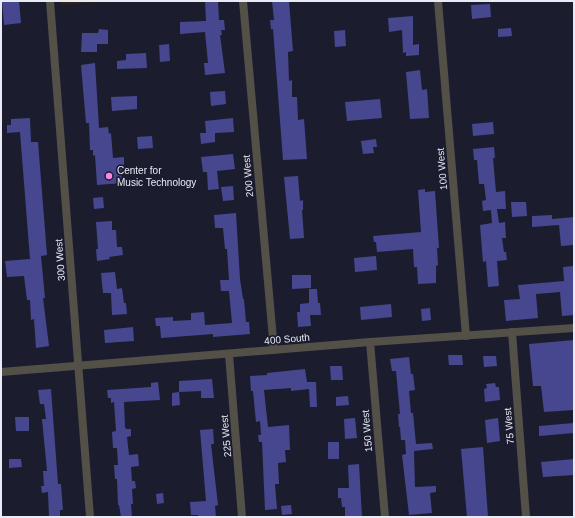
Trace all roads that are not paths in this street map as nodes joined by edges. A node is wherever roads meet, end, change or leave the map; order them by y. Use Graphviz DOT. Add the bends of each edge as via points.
graph roads {
  1 [pos="50,1"];
  2 [pos="243,1"];
  3 [pos="438,1"];
  4 [pos="574,328"];
  5 [pos="512,332"];
  6 [pos="466,336"];
  7 [pos="370,342"];
  8 [pos="274,350"];
  9 [pos="229,354"];
  10 [pos="78,366"];
  11 [pos="1,372"];
  12 [pos="90,517"];
  13 [pos="242,517"];
  14 [pos="384,517"];
  15 [pos="526,517"];
  1 -- 10 [label="street, 300 West"];
  2 -- 8 [label="street, 200 West"];
  3 -- 6 [label="street, 100 West"];
  4 -- 5 [label="street, 400 South"];
  5 -- 6 [label="street, 400 South"];
  5 -- 15 [label="street, 75 West"];
  6 -- 7 [label="street, 400 South"];
  7 -- 8 [label="street, 400 South"];
  7 -- 14 [label="street, 150 West"];
  8 -- 9 [label="street, 400 South"];
  9 -- 10 [label="street, 400 South"];
  9 -- 13 [label="street, 225 West"];
  10 -- 11 [label="street, 400 South"];
  10 -- 12 [label="street, 300 West"];
}
